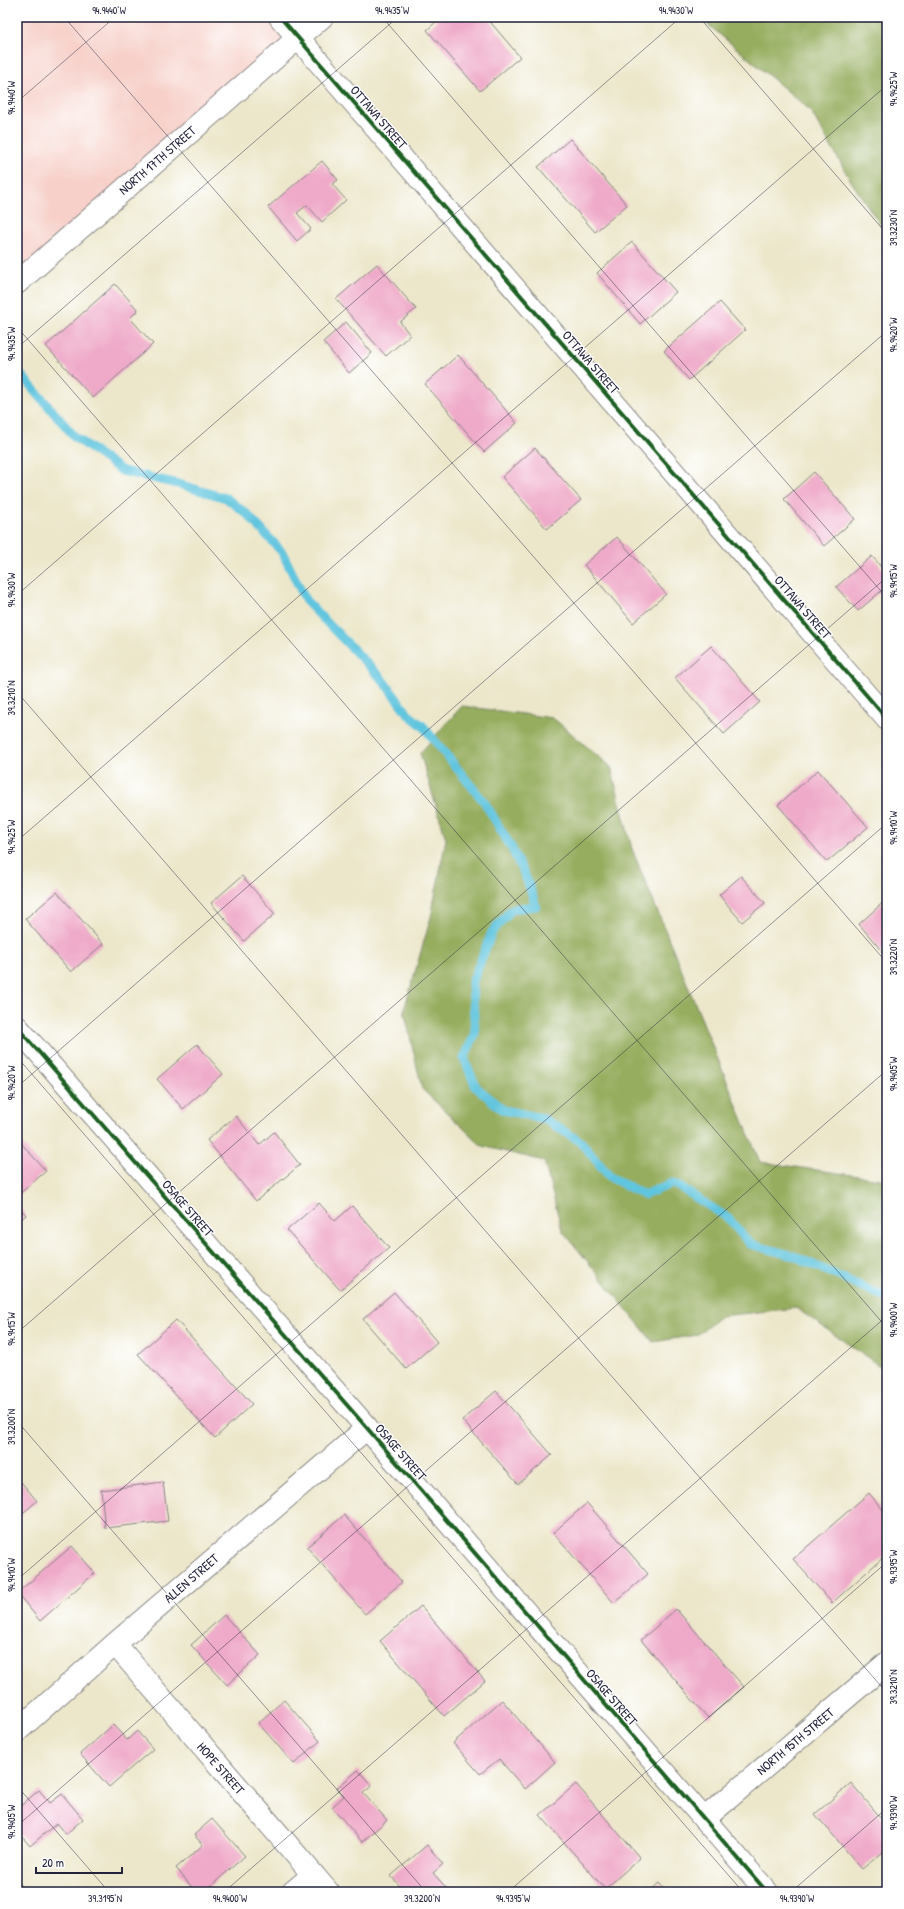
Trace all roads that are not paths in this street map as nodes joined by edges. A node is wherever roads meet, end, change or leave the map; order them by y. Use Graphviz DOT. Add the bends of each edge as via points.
graph roads {
  1 [pos="280,17"];
  2 [pos="322,17"];
  3 [pos="297,37"];
  4 [pos="17,283"];
  5 [pos="887,719"];
  6 [pos="18,1031"];
  7 [pos="367,1428"];
  8 [pos="115,1644"];
  9 [pos="887,1663"];
  10 [pos="17,1731"];
  11 [pos="704,1819"];
  12 [pos="313,1875"];
  13 [pos="293,1892"];
  14 [pos="328,1892"];
  15 [pos="767,1892"];
  1 -- 3 [label="street, OTTAWA STREET"];
  2 -- 3 [label="street, NORTH 17TH STREET"];
  3 -- 4 [label="street, NORTH 17TH STREET"];
  3 -- 5 [label="street, OTTAWA STREET"];
  6 -- 7 [label="street, OSAGE STREET"];
  7 -- 8 [label="street, ALLEN STREET"];
  7 -- 11 [label="street, OSAGE STREET"];
  8 -- 10 [label="street, ALLEN STREET"];
  8 -- 12 [label="street, HOPE STREET"];
  9 -- 11 [label="street, NORTH 15TH STREET"];
  11 -- 15 [label="street, OSAGE STREET"];
  12 -- 13 [label="street"];
  12 -- 14 [label="street, HOPE STREET"];
}
